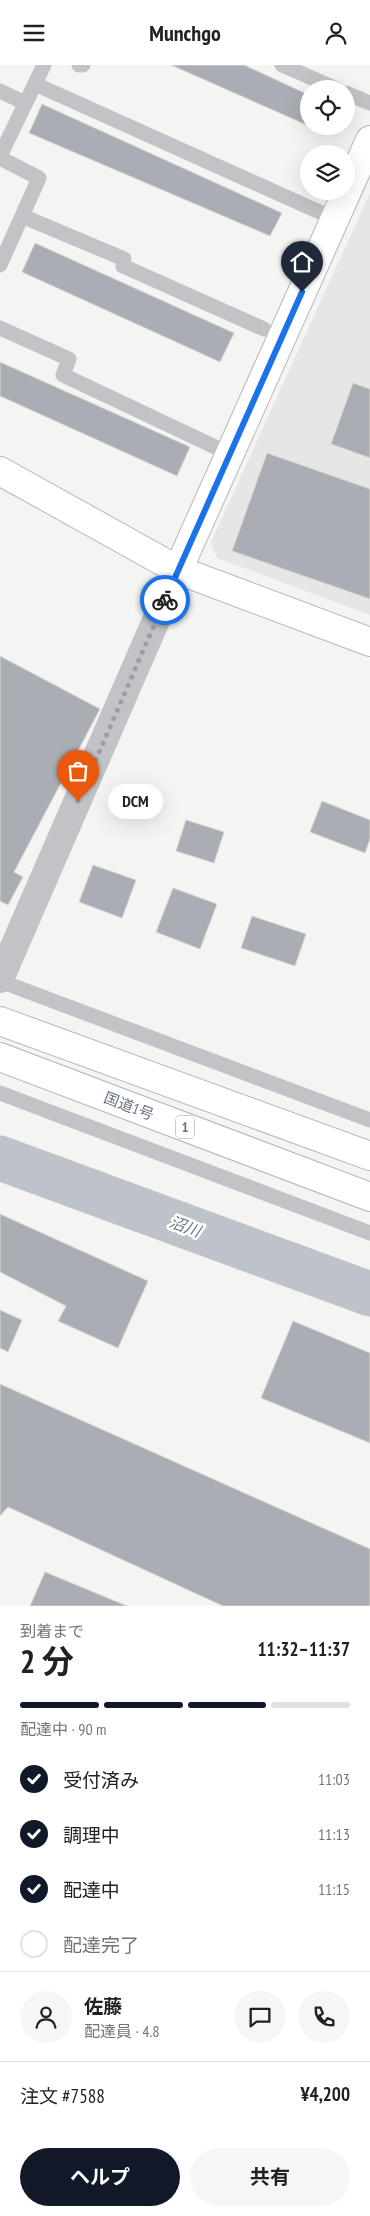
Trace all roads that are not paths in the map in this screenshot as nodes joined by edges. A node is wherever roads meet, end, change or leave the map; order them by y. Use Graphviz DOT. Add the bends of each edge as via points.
graph roads {
  1 [pos="44,65"];
  2 [pos="79,65"];
  3 [pos="83,65"];
  4 [pos="282,65"];
  5 [pos="316,80"];
  6 [pos="35,84"];
  7 [pos="0,91"];
  8 [pos="355,97"];
  9 [pos="25,103"];
  10 [pos="370,103"];
  11 [pos="370,140"];
  12 [pos="0,157"];
  13 [pos="22,216"];
  14 [pos="335,219"];
  15 [pos="0,265"];
  16 [pos="0,328"];
  17 [pos="264,329"];
  18 [pos="230,454"];
  19 [pos="0,471"];
  20 [pos="178,570"];
  21 [pos="370,642"];
  22 [pos="0,980"];
  23 [pos="0,1021"];
  24 [pos="0,1057"];
  25 [pos="0,1093"];
  26 [pos="370,1120"];
  27 [pos="370,1156"];
  28 [pos="370,1197"];
  29 [pos="370,1233"];
  1 -- 6 [label="lane"];
  2 -- 3 [label="lane"];
  4 -- 5 [label="lane"];
  6 -- 9 [label="lane"];
  6 -- 14 [label="lane"];
  7 -- 9 [label="lane"];
  8 -- 10 [label="lane"];
  9 -- 12 [label="lane"];
  11 -- 14 [label="main road"];
  12 -- 13 [label="lane" via="39,178"];
  13 -- 15 [label="lane"];
  13 -- 17 [label="lane" via="124,259 123,266"];
  14 -- 18 [label="main road"];
  16 -- 18 [label="lane" via="69,359 63,375"];
  18 -- 20 [label="main road"];
  19 -- 20 [label="main road"];
  20 -- 21 [label="main road"];
  20 -- 22 [label="street"];
  22 -- 26 [label="lane"];
  23 -- 27 [label="main road"];
  24 -- 28 [label="main road, 国道1号 / 1"];
  25 -- 29 [label="lane"];
}
